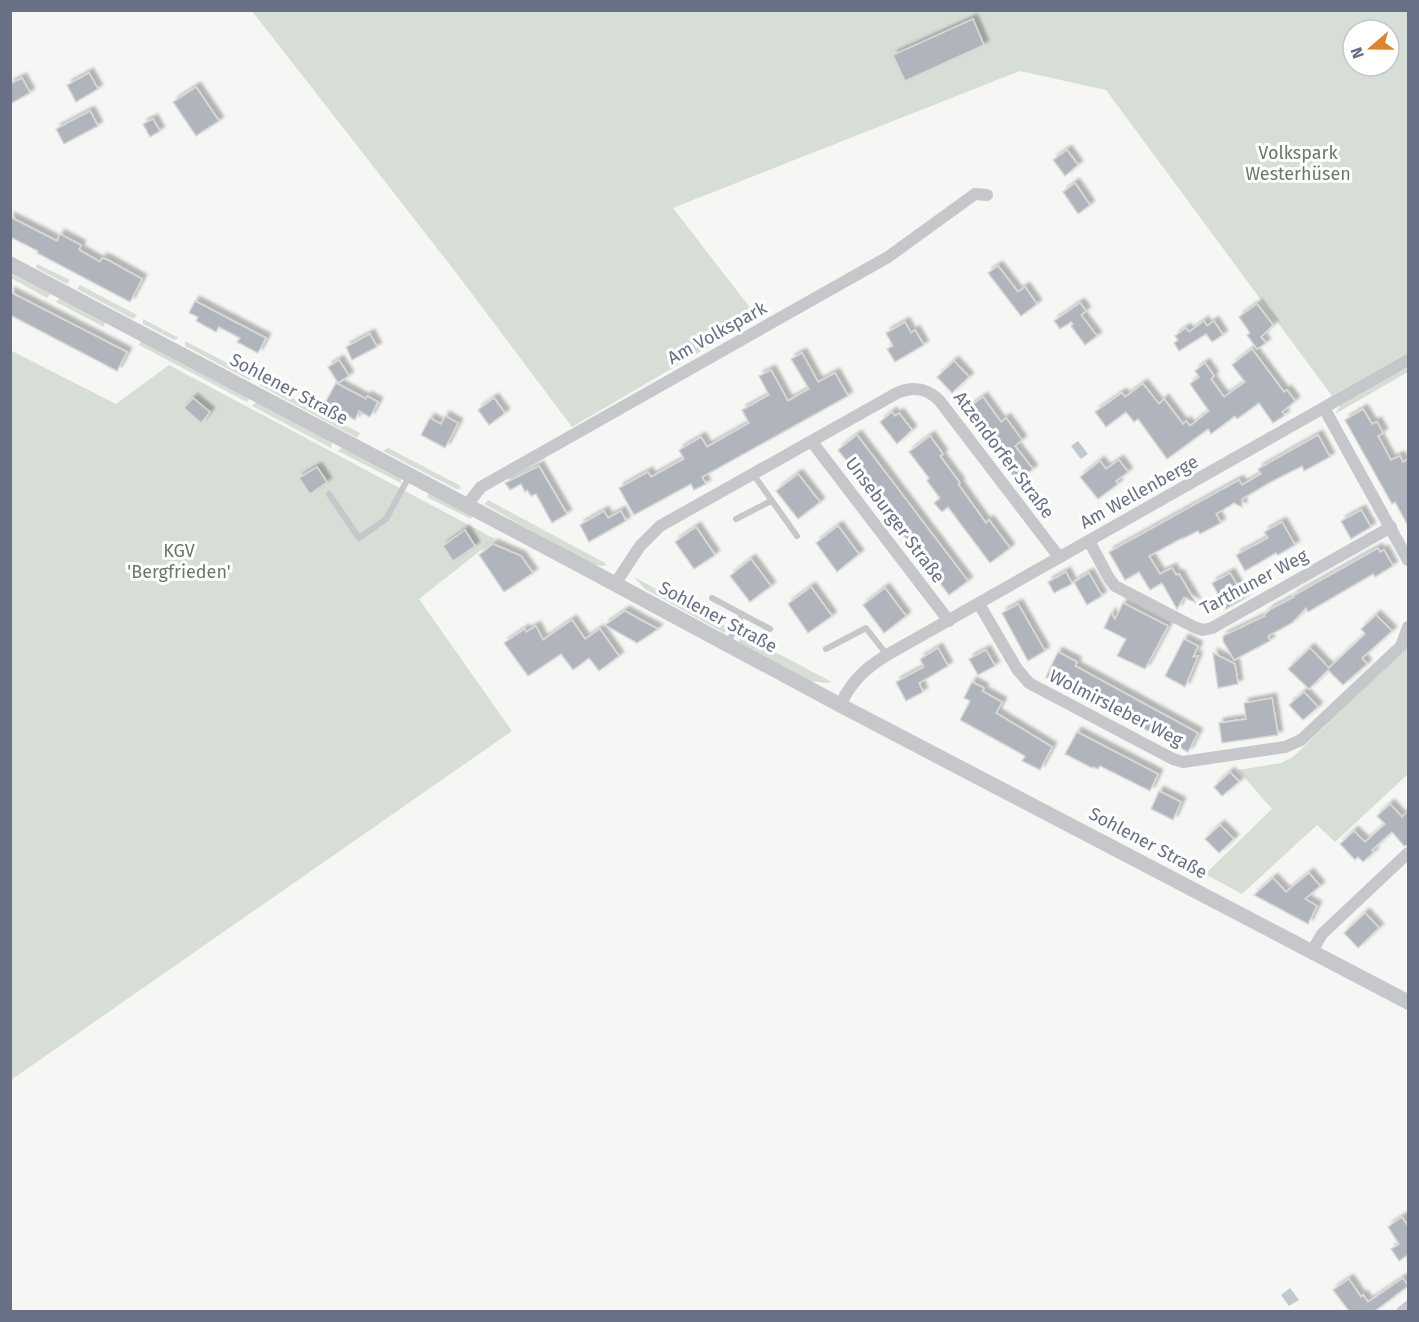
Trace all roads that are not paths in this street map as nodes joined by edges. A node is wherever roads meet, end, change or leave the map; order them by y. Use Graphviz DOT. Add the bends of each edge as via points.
graph roads {
  1 [pos="987,195"];
  2 [pos="10,264"];
  3 [pos="1408,360"];
  4 [pos="1324,408"];
  5 [pos="812,442"];
  6 [pos="753,474"];
  7 [pos="410,475"];
  8 [pos="329,494"];
  9 [pos="771,501"];
  10 [pos="467,505"];
  11 [pos="736,519"];
  12 [pos="1391,527"];
  13 [pos="797,536"];
  14 [pos="1089,541"];
  15 [pos="1059,557"];
  16 [pos="1408,560"];
  17 [pos="615,584"];
  18 [pos="712,598"];
  19 [pos="979,604"];
  20 [pos="742,614"];
  21 [pos="949,621"];
  22 [pos="1408,627"];
  23 [pos="770,629"];
  24 [pos="728,644"];
  25 [pos="826,649"];
  26 [pos="887,655"];
  27 [pos="840,705"];
  28 [pos="1408,853"];
  29 [pos="1312,951"];
  30 [pos="1408,1002"];
  31 [pos="1408,1307"];
  32 [pos="1402,1311"];
  1 -- 10 [label="street, Am Volkspark" via="975,194 888,257 484,485"];
  2 -- 7 [label="street, Sohlener Straße"];
  3 -- 4 [label="street, Am Wellenberge"];
  4 -- 12 [label="street"];
  4 -- 14 [label="street, Am Wellenberge"];
  5 -- 6 [label="street, Atzendorfer Straße"];
  5 -- 15 [label="street, Atzendorfer Straße" via="901,392 927,390 939,400"];
  5 -- 21 [label="street, Unseburger Straße"];
  6 -- 9 [label="lane"];
  6 -- 17 [label="street, Atzendorfer Straße" via="656,530"];
  7 -- 8 [label="lane" via="386,519 359,538"];
  7 -- 10 [label="street, Sohlener Straße"];
  9 -- 11 [label="lane"];
  9 -- 13 [label="lane"];
  10 -- 17 [label="street, Sohlener Straße"];
  12 -- 14 [label="street, Tarthuner Weg" via="1206,630 1116,587"];
  12 -- 16 [label="street"];
  14 -- 15 [label="street, Am Wellenberge"];
  15 -- 19 [label="street, Am Wellenberge"];
  17 -- 24 [label="street, Sohlener Straße"];
  18 -- 20 [label="lane"];
  19 -- 21 [label="street, Am Wellenberge"];
  19 -- 22 [label="street, Wolmirsleber Weg" via="1029,683 1184,762 1299,742 1401,646"];
  20 -- 23 [label="lane"];
  20 -- 24 [label="lane"];
  21 -- 26 [label="street, Am Wellenberge"];
  24 -- 27 [label="street, Sohlener Straße"];
  25 -- 26 [label="lane" via="866,628"];
  26 -- 27 [label="street, Am Wellenberge" via="860,674"];
  27 -- 29 [label="street, Sohlener Straße"];
  28 -- 29 [label="street" via="1322,935"];
  29 -- 30 [label="street, Sohlener Straße"];
  31 -- 32 [label="street"];
}
